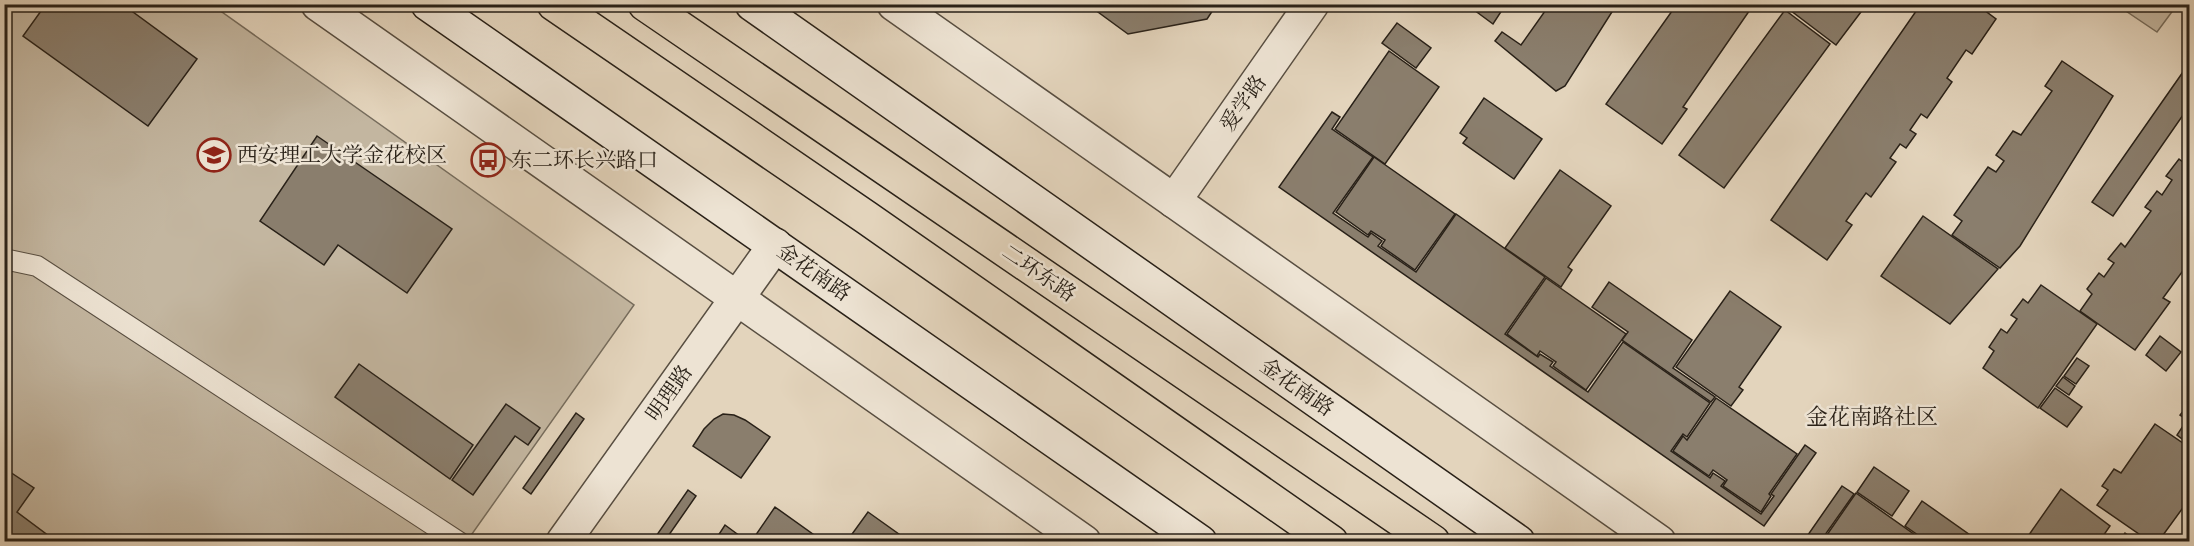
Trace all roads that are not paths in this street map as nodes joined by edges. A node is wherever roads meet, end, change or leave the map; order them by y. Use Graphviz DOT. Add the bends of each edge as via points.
graph roads {
  1 [pos="318,4"];
  2 [pos="428,4"];
  3 [pos="554,4"];
  4 [pos="645,4"];
  5 [pos="752,4"];
  6 [pos="894,4"];
  7 [pos="1312,4"];
  8 [pos="1174,201"];
  9 [pos="775,244"];
  10 [pos="4,258"];
  11 [pos="737,298"];
  12 [pos="459,542"];
  13 [pos="563,542"];
  14 [pos="1084,542"];
  15 [pos="1200,542"];
  16 [pos="1331,542"];
  17 [pos="1433,542"];
  18 [pos="1518,542"];
  19 [pos="1659,542"];
  1 -- 11 [label="street"];
  2 -- 9 [label="street, 金花南路"];
  3 -- 16 [label="highway"];
  4 -- 17 [label="highway, 二环东路"];
  5 -- 18 [label="street, 金花南路"];
  6 -- 8 [label="street"];
  7 -- 8 [label="street, 爱学路"];
  8 -- 19 [label="street"];
  9 -- 11 [label="street, 明理路"];
  9 -- 15 [label="street, 金花南路"];
  10 -- 12 [label="lane" via="37,266"];
  11 -- 13 [label="street, 明理路"];
  11 -- 14 [label="street"];
}
